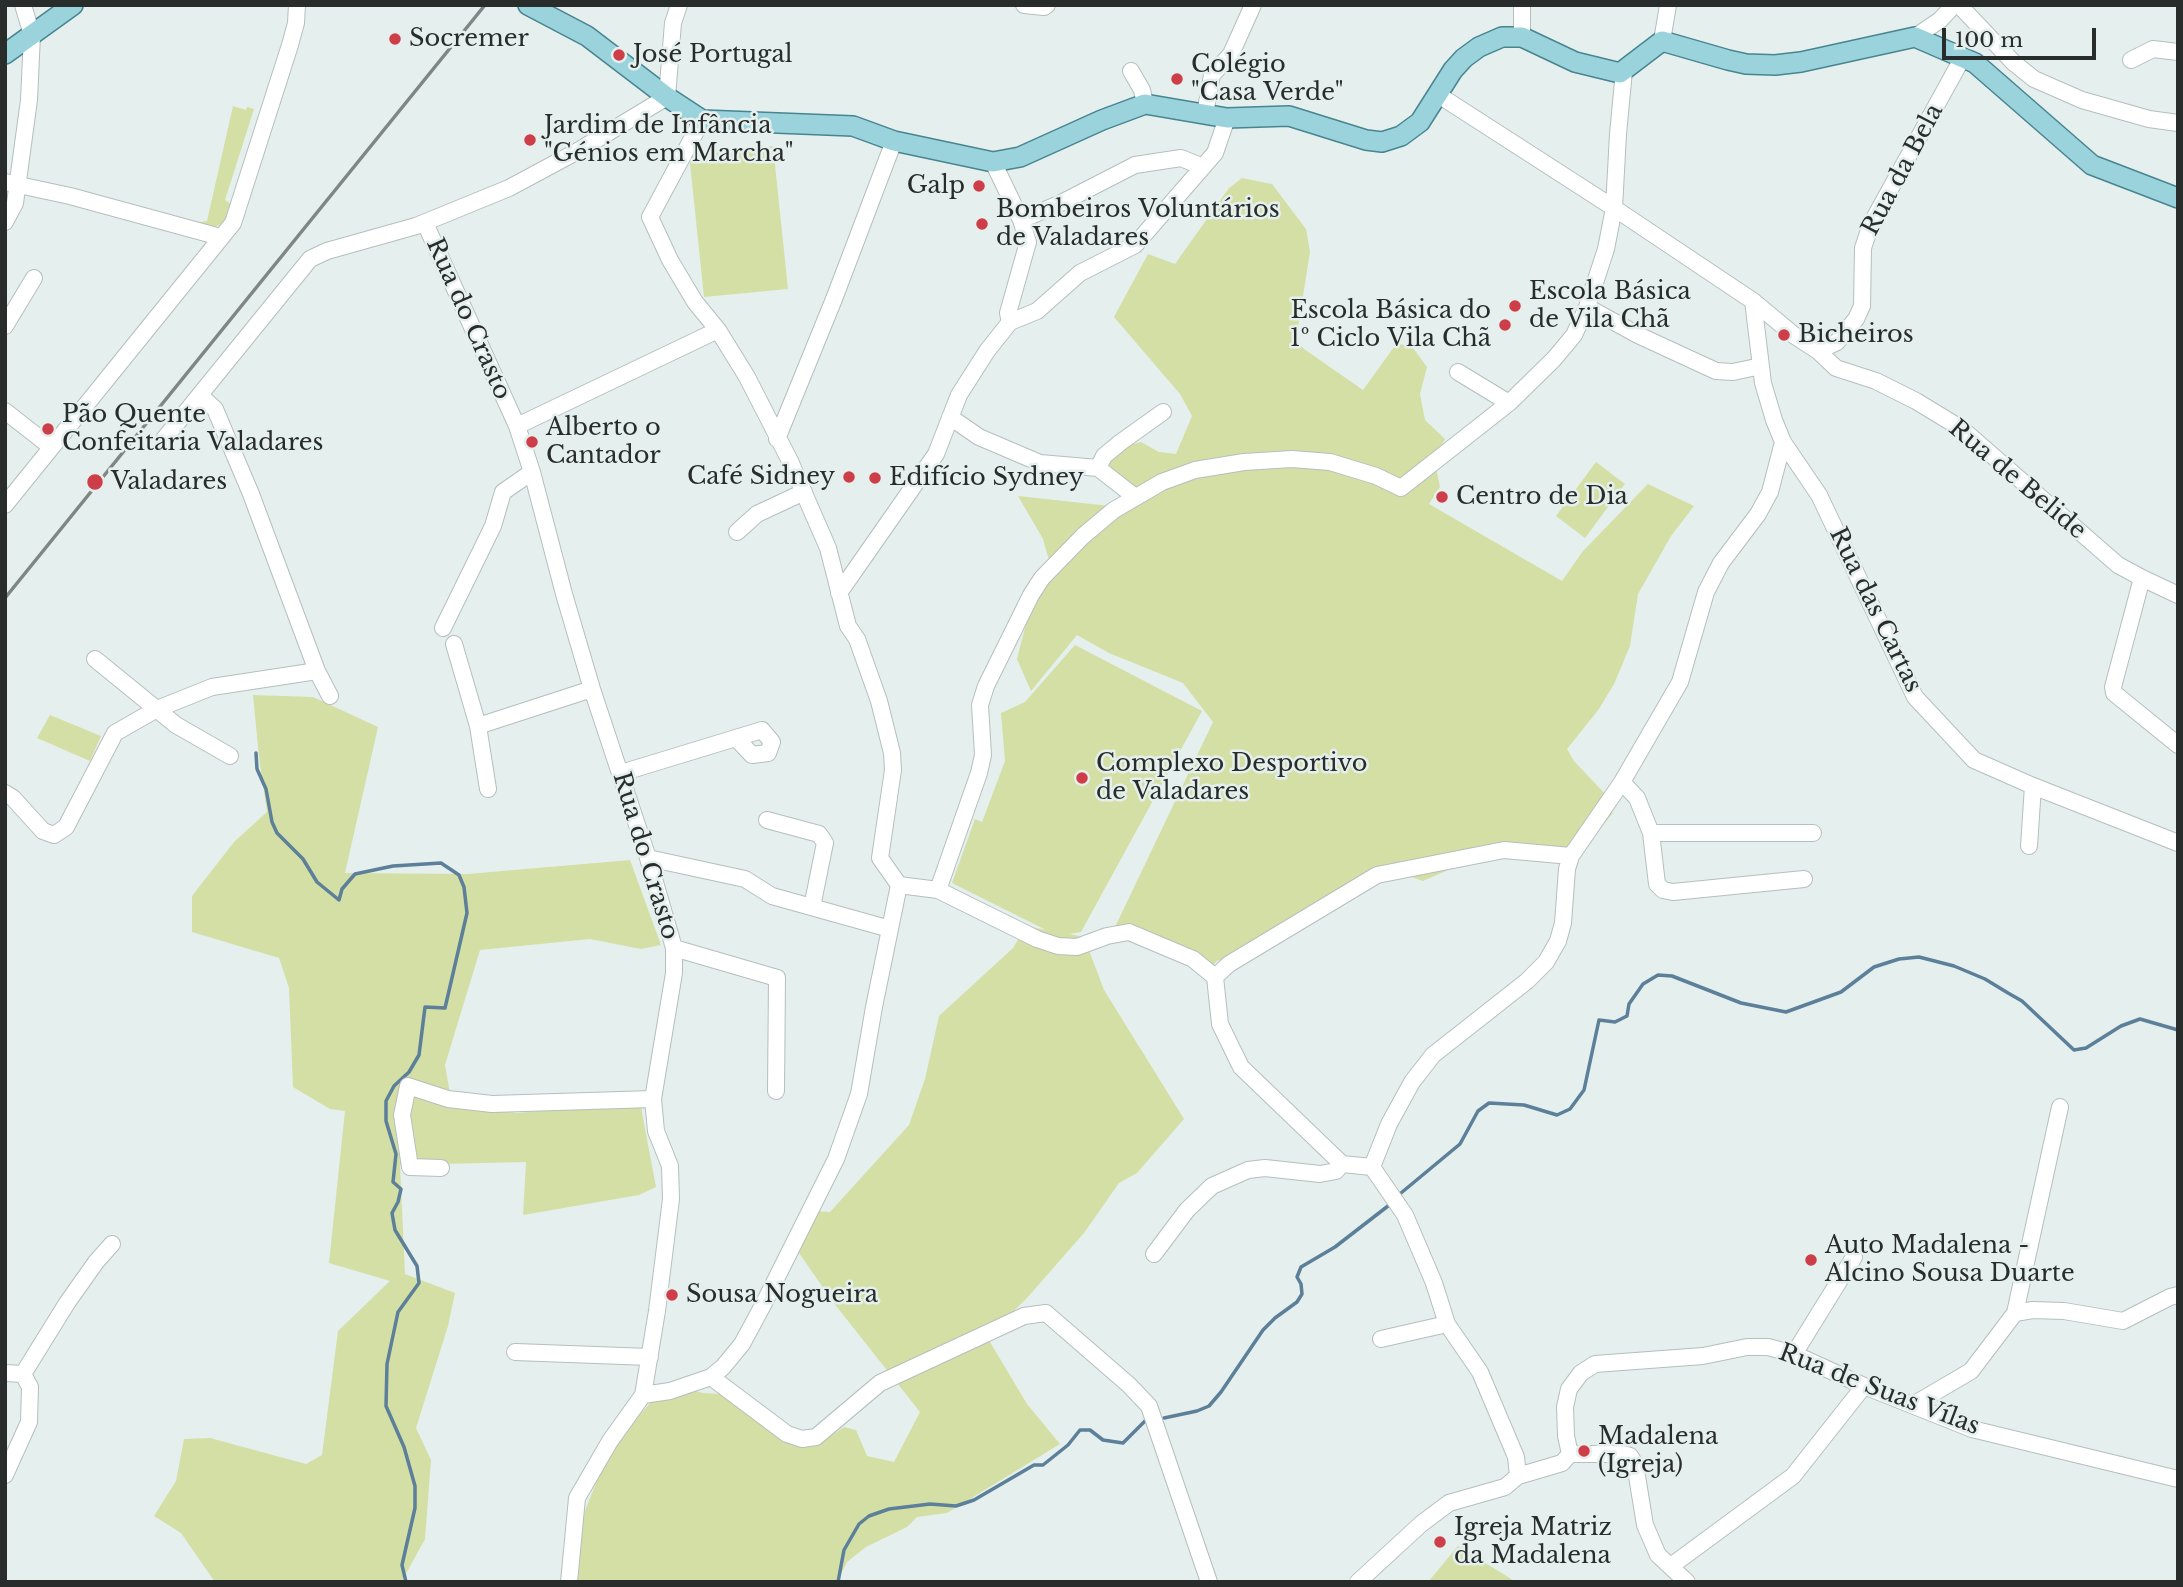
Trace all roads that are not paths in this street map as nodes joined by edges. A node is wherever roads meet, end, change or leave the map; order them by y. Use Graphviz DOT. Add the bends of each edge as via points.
graph roads {
  1 [pos="23,5"];
  2 [pos="73,5"];
  3 [pos="297,5"];
  4 [pos="528,5"];
  5 [pos="679,5"];
  6 [pos="1024,5"];
  7 [pos="1047,5"];
  8 [pos="1253,5"];
  9 [pos="1522,5"];
  10 [pos="1668,5"];
  11 [pos="1957,5"];
  12 [pos="32,35"];
  13 [pos="1522,37"];
  14 [pos="1915,37"];
  15 [pos="1662,41"];
  16 [pos="2178,52"];
  17 [pos="5,54"];
  18 [pos="1963,57"];
  19 [pos="2131,60"];
  20 [pos="1131,71"];
  21 [pos="1624,71"];
  22 [pos="1437,94"];
  23 [pos="667,97"];
  24 [pos="1145,104"];
  25 [pos="1205,114"];
  26 [pos="1227,118"];
  27 [pos="702,120"];
  28 [pos="2178,123"];
  29 [pos="894,141"];
  30 [pos="993,162"];
  31 [pos="1203,167"];
  32 [pos="11,183"];
  33 [pos="2178,198"];
  34 [pos="1615,208"];
  35 [pos="1021,220"];
  36 [pos="5,222"];
  37 [pos="425,223"];
  38 [pos="220,239"];
  39 [pos="34,278"];
  40 [pos="1753,301"];
  41 [pos="1587,307"];
  42 [pos="1010,322"];
  43 [pos="5,326"];
  44 [pos="718,330"];
  45 [pos="1818,351"];
  46 [pos="1761,366"];
  47 [pos="1458,372"];
  48 [pos="200,395"];
  49 [pos="1509,403"];
  50 [pos="5,411"];
  51 [pos="1163,412"];
  52 [pos="950,417"];
  53 [pos="517,426"];
  54 [pos="164,439"];
  55 [pos="777,439"];
  56 [pos="1783,442"];
  57 [pos="51,447"];
  58 [pos="1098,468"];
  59 [pos="532,472"];
  60 [pos="804,492"];
  61 [pos="1135,496"];
  62 [pos="5,505"];
  63 [pos="737,532"];
  64 [pos="2141,579"];
  65 [pos="839,593"];
  66 [pos="2178,594"];
  67 [pos="443,628"];
  68 [pos="454,644"];
  69 [pos="95,659"];
  70 [pos="317,671"];
  71 [pos="592,689"];
  72 [pos="330,696"];
  73 [pos="157,709"];
  74 [pos="478,726"];
  75 [pos="736,738"];
  76 [pos="2178,745"];
  77 [pos="230,756"];
  78 [pos="621,773"];
  79 [pos="1622,782"];
  80 [pos="2033,786"];
  81 [pos="488,789"];
  82 [pos="5,793"];
  83 [pos="767,820"];
  84 [pos="1651,832"];
  85 [pos="1813,832"];
  86 [pos="2178,843"];
  87 [pos="2029,845"];
  88 [pos="1571,856"];
  89 [pos="648,858"];
  90 [pos="1804,879"];
  91 [pos="899,885"];
  92 [pos="938,890"];
  93 [pos="812,907"];
  94 [pos="890,929"];
  95 [pos="674,948"];
  96 [pos="1215,977"];
  97 [pos="776,1091"];
  98 [pos="653,1099"];
  99 [pos="2060,1107"];
  100 [pos="1342,1164"];
  101 [pos="1372,1167"];
  102 [pos="441,1168"];
  103 [pos="112,1244"];
  104 [pos="1154,1254"];
  105 [pos="1854,1257"];
  106 [pos="2178,1295"];
  107 [pos="2015,1313"];
  108 [pos="1447,1324"];
  109 [pos="1381,1339"];
  110 [pos="515,1352"];
  111 [pos="1794,1354"];
  112 [pos="650,1357"];
  113 [pos="5,1373"];
  114 [pos="23,1374"];
  115 [pos="711,1377"];
  116 [pos="1864,1386"];
  117 [pos="643,1395"];
  118 [pos="1913,1405"];
  119 [pos="1570,1454"];
  120 [pos="5,1475"];
  121 [pos="1518,1476"];
  122 [pos="2178,1479"];
  123 [pos="1671,1566"];
  124 [pos="1364,1577"];
  125 [pos="569,1582"];
  126 [pos="1209,1582"];
  127 [pos="1687,1582"];
  1 -- 12 [label="street"];
  2 -- 12 [label="main road"];
  3 -- 38 [label="street" via="290,45 238,209"];
  4 -- 23 [label="main road" via="587,36"];
  5 -- 23 [label="street" via="673,23"];
  6 -- 7 [label="street"];
  8 -- 25 [label="street" via="1231,54 1212,75"];
  9 -- 13 [label="street"];
  10 -- 15 [label="street"];
  11 -- 14 [label="street"];
  11 -- 28 [label="street" via="2034,79 2082,100"];
  12 -- 17 [label="main road"];
  12 -- 32 [label="street" via="29,100"];
  13 -- 21 [label="main road" via="1575,62 1615,73"];
  13 -- 22 [label="main road" via="1502,37 1479,47 1458,64"];
  14 -- 15 [label="main road" via="1775,65 1728,61"];
  14 -- 18 [label="main road"];
  15 -- 21 [label="main road"];
  16 -- 19 [label="street" via="2152,49"];
  18 -- 33 [label="main road" via="1984,70 2092,165"];
  18 -- 45 [label="street, Rua da Bela" via="1871,224 1863,248 1862,306 1856,319 1837,342"];
  20 -- 24 [label="street"];
  21 -- 34 [label="street"];
  22 -- 26 [label="main road" via="1420,122 1401,136 1382,142 1289,116"];
  22 -- 34 [label="street, Rua de Belide"];
  23 -- 27 [label="main road"];
  23 -- 37 [label="street" via="509,188"];
  24 -- 25 [label="main road"];
  24 -- 30 [label="main road" via="1020,157"];
  25 -- 26 [label="main road"];
  26 -- 31 [label="street" via="1215,153"];
  27 -- 29 [label="main road" via="853,126"];
  27 -- 44 [label="street" via="650,217 682,281"];
  29 -- 30 [label="main road"];
  29 -- 55 [label="street"];
  30 -- 35 [label="street"];
  31 -- 35 [label="street" via="1181,158 1135,165"];
  31 -- 42 [label="street" via="1135,245 1080,273 1037,311"];
  32 -- 36 [label="street" via="15,203"];
  32 -- 38 [label="street"];
  34 -- 40 [label="street, Rua de Belide"];
  34 -- 41 [label="street"];
  35 -- 42 [label="street" via="1028,242"];
  37 -- 48 [label="street" via="310,259"];
  37 -- 53 [label="street, Rua do Crasto"];
  38 -- 57 [label="street"];
  39 -- 43 [label="street"];
  40 -- 45 [label="street, Rua de Belide"];
  40 -- 46 [label="street, Rua das Cartas"];
  41 -- 46 [label="street" via="1716,371"];
  41 -- 49 [label="street" via="1574,335"];
  42 -- 52 [label="street" via="966,384"];
  44 -- 53 [label="street"];
  44 -- 55 [label="street"];
  45 -- 64 [label="street, Rua de Belide" via="1836,368 1875,381 1962,429 2081,534"];
  46 -- 56 [label="street, Rua das Cartas"];
  47 -- 49 [label="street"];
  48 -- 54 [label="street"];
  48 -- 70 [label="street" via="215,409"];
  49 -- 61 [label="street" via="1401,488 1354,468 1292,460 1195,470"];
  50 -- 57 [label="street"];
  51 -- 58 [label="street" via="1104,456"];
  52 -- 58 [label="street" via="979,437 1040,463"];
  52 -- 65 [label="street" via="936,454"];
  53 -- 59 [label="street, Rua do Crasto"];
  55 -- 60 [label="street"];
  56 -- 79 [label="street" via="1770,492 1706,592 1680,682"];
  56 -- 80 [label="street, Rua das Cartas" via="1819,495 1915,696 1974,760"];
  57 -- 62 [label="street"];
  58 -- 61 [label="street"];
  59 -- 67 [label="street" via="503,492 494,526"];
  59 -- 71 [label="street, Rua do Crasto"];
  60 -- 63 [label="street" via="757,514"];
  60 -- 65 [label="street" via="828,548"];
  61 -- 92 [label="street" via="1060,558 1025,606 980,705 983,755 979,773"];
  64 -- 66 [label="street, Rua de Belide"];
  64 -- 76 [label="street" via="2112,687"];
  65 -- 91 [label="street" via="879,701 892,753 880,858"];
  68 -- 74 [label="street"];
  69 -- 73 [label="street"];
  70 -- 72 [label="street"];
  70 -- 73 [label="street" via="212,687"];
  71 -- 74 [label="street"];
  71 -- 78 [label="street, Rua do Crasto"];
  73 -- 77 [label="street"];
  73 -- 82 [label="street" via="115,733 66,827 54,835 43,831"];
  74 -- 81 [label="street"];
  75 -- 78 [label="street"];
  78 -- 89 [label="street, Rua do Crasto"];
  79 -- 84 [label="street" via="1637,798"];
  79 -- 88 [label="street"];
  80 -- 86 [label="street, Rua das Cartas"];
  80 -- 87 [label="street"];
  83 -- 93 [label="street" via="819,834 825,843"];
  84 -- 85 [label="street"];
  84 -- 90 [label="street" via="1657,884 1663,890"];
  88 -- 96 [label="street" via="1504,850 1377,875 1229,964"];
  88 -- 101 [label="street" via="1563,923 1546,962 1433,1055 1389,1124"];
  89 -- 93 [label="street" via="745,879 772,896"];
  89 -- 95 [label="street, Rua do Crasto"];
  91 -- 92 [label="street"];
  91 -- 94 [label="street"];
  92 -- 96 [label="street" via="1058,946 1077,947 1129,932 1193,959"];
  93 -- 94 [label="street"];
  94 -- 115 [label="street" via="859,1094 836,1159 742,1344"];
  95 -- 97 [label="street" via="777,978"];
  95 -- 98 [label="street, Rua do Crasto" via="674,974"];
  96 -- 100 [label="street" via="1220,1024 1241,1067"];
  98 -- 102 [label="street" via="492,1104 448,1099 408,1086 402,1115 410,1167"];
  98 -- 112 [label="street, Rua do Crasto" via="656,1130 670,1166 671,1199"];
  99 -- 107 [label="street"];
  100 -- 101 [label="street"];
  100 -- 104 [label="street" via="1336,1171 1320,1174 1248,1170 1212,1186"];
  101 -- 108 [label="street" via="1405,1216"];
  103 -- 114 [label="street" via="67,1303"];
  105 -- 111 [label="street"];
  106 -- 107 [label="street" via="2123,1321 2064,1311"];
  107 -- 118 [label="street" via="1970,1371"];
  108 -- 109 [label="street"];
  108 -- 121 [label="street" via="1479,1372 1516,1457"];
  110 -- 112 [label="street"];
  111 -- 116 [label="street, Rua de Suas Vílas"];
  111 -- 119 [label="street, Rua de Suas Vílas" via="1746,1346 1703,1356 1595,1364 1569,1389 1565,1407"];
  112 -- 117 [label="street, Rua do Crasto"];
  113 -- 114 [label="street"];
  114 -- 120 [label="street" via="30,1387 29,1422"];
  115 -- 117 [label="street"];
  115 -- 126 [label="street" via="787,1434 816,1437 880,1383 1024,1316 1046,1312 1149,1406"];
  116 -- 118 [label="street, Rua de Suas Vílas"];
  116 -- 123 [label="street" via="1793,1476"];
  117 -- 125 [label="street, Rua do Crasto" via="577,1497"];
  118 -- 122 [label="street, Rua de Suas Vílas" via="1972,1429"];
  119 -- 121 [label="street" via="1562,1463"];
  119 -- 123 [label="street" via="1630,1456 1645,1525 1658,1555"];
  121 -- 124 [label="street" via="1505,1487 1449,1503"];
  123 -- 127 [label="street"];
}
